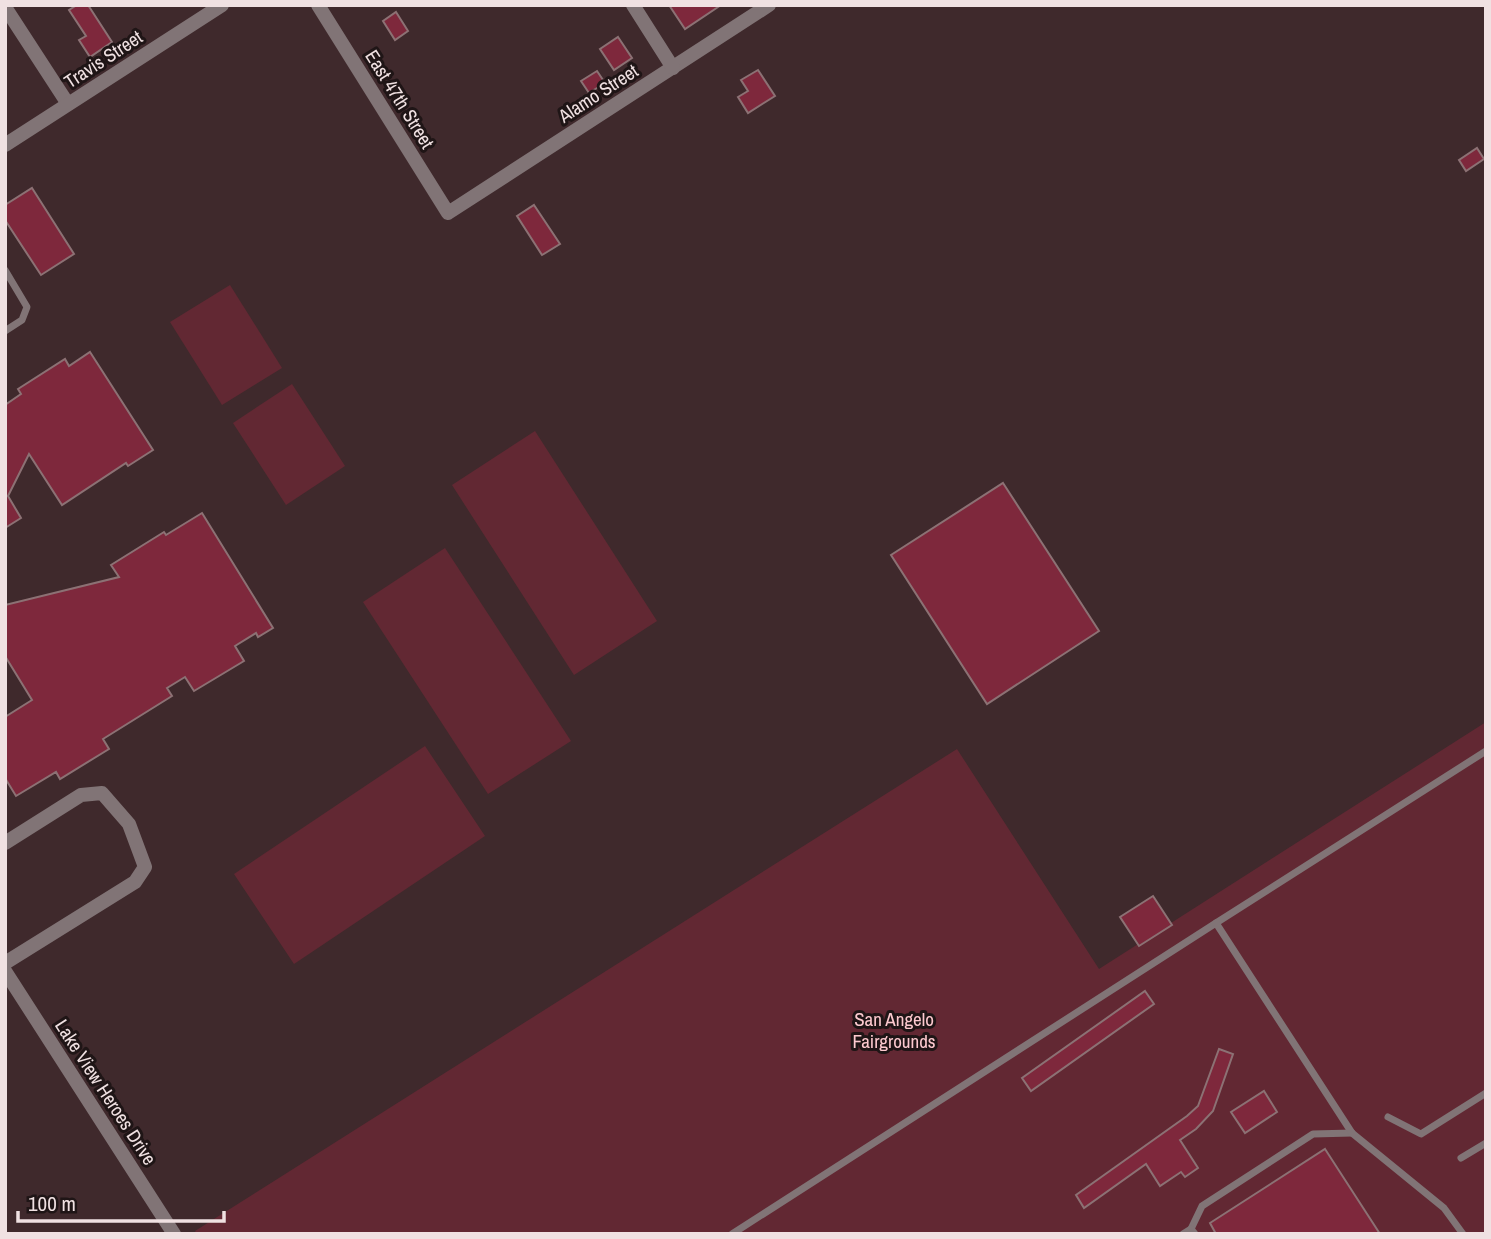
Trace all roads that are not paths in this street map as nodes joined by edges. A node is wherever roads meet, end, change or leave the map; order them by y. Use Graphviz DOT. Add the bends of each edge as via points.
graph roads {
  1 [pos="222,5"];
  2 [pos="318,5"];
  3 [pos="633,5"];
  4 [pos="769,5"];
  5 [pos="5,6"];
  6 [pos="673,68"];
  7 [pos="68,104"];
  8 [pos="5,145"];
  9 [pos="449,213"];
  10 [pos="5,270"];
  11 [pos="5,331"];
  12 [pos="1486,751"];
  13 [pos="5,843"];
  14 [pos="1216,923"];
  15 [pos="5,963"];
  16 [pos="5,971"];
  17 [pos="1486,1093"];
  18 [pos="1388,1117"];
  19 [pos="1352,1133"];
  20 [pos="1486,1143"];
  21 [pos="1461,1158"];
  22 [pos="1193,1231"];
  23 [pos="174,1234"];
  24 [pos="732,1234"];
  25 [pos="1183,1234"];
  26 [pos="1463,1234"];
  1 -- 7 [label="street, Travis Street"];
  2 -- 9 [label="street, East 47th Street"];
  3 -- 6 [label="street"];
  4 -- 6 [label="street, Alamo Street"];
  5 -- 7 [label="street"];
  6 -- 9 [label="street, Alamo Street"];
  7 -- 8 [label="street, Travis Street"];
  10 -- 11 [label="lane" via="27,307 22,320"];
  12 -- 14 [label="lane"];
  13 -- 15 [label="street" via="80,795 102,793 130,824 145,867 135,882"];
  14 -- 19 [label="lane"];
  14 -- 24 [label="lane"];
  16 -- 23 [label="street, Lake View Heroes Drive"];
  17 -- 18 [label="lane" via="1422,1135"];
  19 -- 22 [label="lane" via="1313,1134 1202,1206"];
  19 -- 26 [label="lane" via="1444,1208"];
  20 -- 21 [label="lane"];
  22 -- 25 [label="lane"];
}
